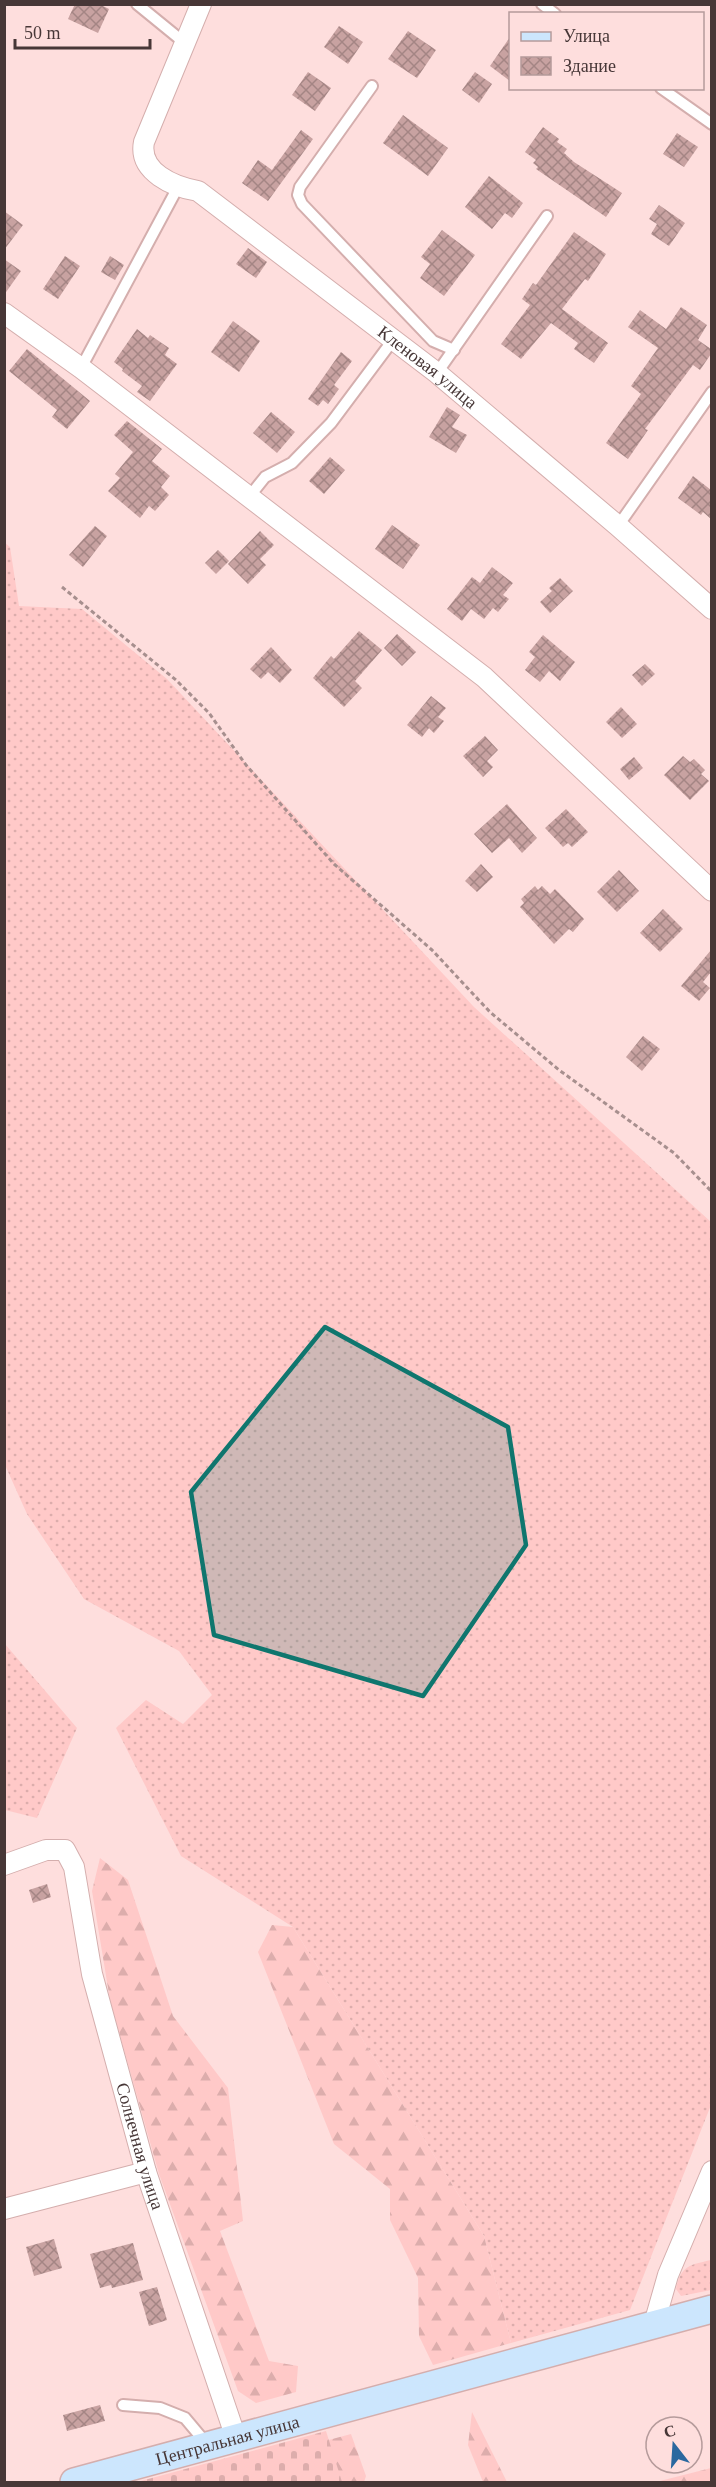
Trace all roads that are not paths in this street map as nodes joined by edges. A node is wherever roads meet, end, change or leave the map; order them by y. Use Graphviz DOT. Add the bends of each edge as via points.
graph roads {
  1 [pos="137,4"];
  2 [pos="201,4"];
  3 [pos="186,44"];
  4 [pos="372,86"];
  5 [pos="664,90"];
  6 [pos="711,124"];
  7 [pos="178,188"];
  8 [pos="547,216"];
  9 [pos="4,313"];
  10 [pos="393,340"];
  11 [pos="453,350"];
  12 [pos="81,368"];
  13 [pos="437,373"];
  14 [pos="711,393"];
  15 [pos="249,497"];
  16 [pos="618,526"];
  17 [pos="711,609"];
  18 [pos="711,891"];
  19 [pos="4,1865"];
  20 [pos="711,2171"];
  21 [pos="146,2172"];
  22 [pos="4,2209"];
  23 [pos="711,2309"];
  24 [pos="654,2324"];
  25 [pos="123,2405"];
  26 [pos="236,2438"];
  27 [pos="208,2446"];
  28 [pos="74,2482"];
  1 -- 3 [label="lane"];
  2 -- 3 [label="street"];
  3 -- 7 [label="street, Кленовая улица" via="142,150 151,169"];
  4 -- 11 [label="lane" via="298,195 302,204 434,341"];
  5 -- 6 [label="lane"];
  7 -- 10 [label="street, Кленовая улица" via="198,191"];
  7 -- 12 [label="lane"];
  8 -- 11 [label="lane"];
  9 -- 12 [label="street"];
  10 -- 13 [label="street, Кленовая улица"];
  10 -- 15 [label="lane" via="331,423 292,463 265,477"];
  11 -- 13 [label="lane"];
  12 -- 15 [label="street"];
  13 -- 16 [label="street, Кленовая улица"];
  14 -- 16 [label="lane"];
  15 -- 18 [label="street" via="484,677"];
  16 -- 17 [label="street, Кленовая улица"];
  19 -- 21 [label="street, Солнечная улица" via="46,1850 65,1850 74,1867 92,1974"];
  20 -- 24 [label="street" via="668,2275"];
  21 -- 22 [label="street"];
  21 -- 26 [label="street, Солнечная улица"];
  23 -- 24 [label="main road, Центральная улица"];
  24 -- 26 [label="main road, Центральная улица"];
  25 -- 27 [label="lane" via="159,2408 185,2418"];
  26 -- 27 [label="main road, Центральная улица"];
  27 -- 28 [label="main road, Центральная улица"];
}
